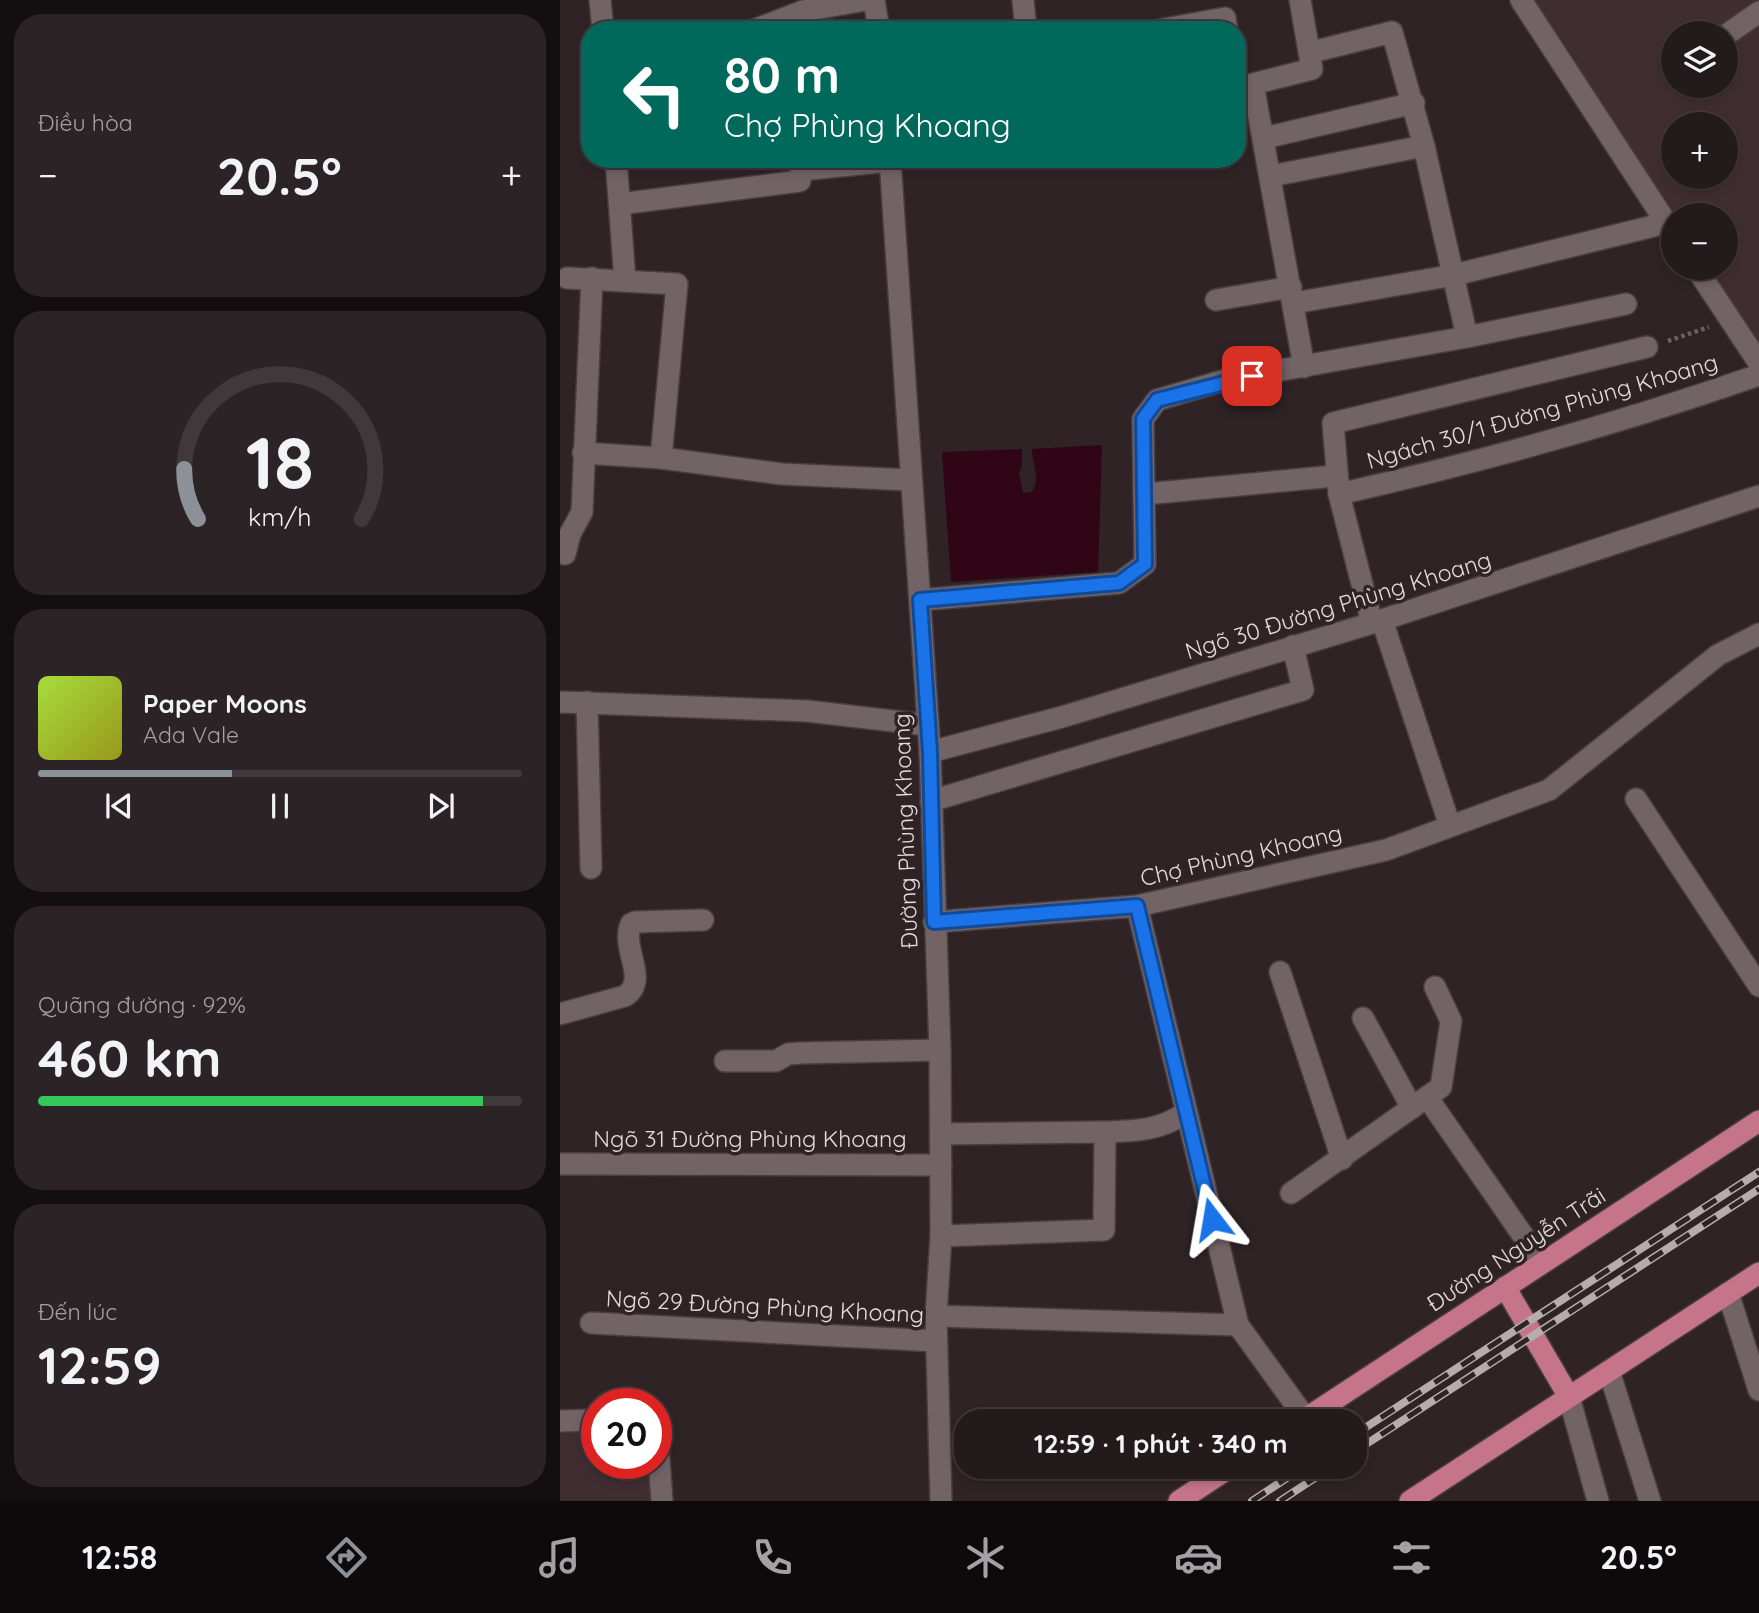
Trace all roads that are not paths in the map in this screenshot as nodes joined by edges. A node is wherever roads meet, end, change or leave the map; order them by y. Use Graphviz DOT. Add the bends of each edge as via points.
graph roads {
  1 [pos="600,0"];
  2 [pos="866,0"];
  3 [pos="874,0"];
  4 [pos="1023,0"];
  5 [pos="1300,0"];
  6 [pos="1521,0"];
  7 [pos="1759,12"];
  8 [pos="602,21"];
  9 [pos="777,21"];
  10 [pos="878,21"];
  11 [pos="1025,21"];
  12 [pos="1208,21"];
  13 [pos="1226,21"];
  14 [pos="1738,27"];
  15 [pos="1311,52"];
  16 [pos="1246,84"];
  17 [pos="1246,87"];
  18 [pos="1413,103"];
  19 [pos="1264,138"];
  20 [pos="1424,146"];
  21 [pos="616,168"];
  22 [pos="819,168"];
  23 [pos="890,168"];
  24 [pos="1271,176"];
  25 [pos="620,204"];
  26 [pos="1661,214"];
  27 [pos="1661,230"];
  28 [pos="1454,275"];
  29 [pos="567,278"];
  30 [pos="592,278"];
  31 [pos="1704,280"];
  32 [pos="625,281"];
  33 [pos="1292,295"];
  34 [pos="1216,300"];
  35 [pos="1626,304"];
  36 [pos="1467,337"];
  37 [pos="1647,347"];
  38 [pos="1759,363"];
  39 [pos="1304,366"];
  40 [pos="1759,375"];
  41 [pos="583,453"];
  42 [pos="661,458"];
  43 [pos="909,480"];
  44 [pos="1337,485"];
  45 [pos="1145,494"];
  46 [pos="1759,496"];
  47 [pos="565,554"];
  48 [pos="920,600"];
  49 [pos="1377,622"];
  50 [pos="1759,634"];
  51 [pos="1293,646"];
  52 [pos="560,702"];
  53 [pos="587,702"];
  54 [pos="928,725"];
  55 [pos="930,752"];
  56 [pos="1636,799"];
  57 [pos="931,802"];
  58 [pos="1450,827"];
  59 [pos="591,867"];
  60 [pos="1137,906"];
  61 [pos="703,920"];
  62 [pos="934,922"];
  63 [pos="1280,972"];
  64 [pos="1759,986"];
  65 [pos="1435,988"];
  66 [pos="560,1014"];
  67 [pos="1363,1018"];
  68 [pos="940,1050"];
  69 [pos="725,1061"];
  70 [pos="1419,1102"];
  71 [pos="1185,1113"];
  72 [pos="1759,1121"];
  73 [pos="1105,1132"];
  74 [pos="941,1134"];
  75 [pos="1342,1159"];
  76 [pos="560,1164"];
  77 [pos="941,1165"];
  78 [pos="1291,1193"];
  79 [pos="941,1236"];
  80 [pos="1542,1263"];
  81 [pos="1759,1273"];
  82 [pos="1505,1287"];
  83 [pos="1728,1293"];
  84 [pos="936,1317"];
  85 [pos="591,1323"];
  86 [pos="1238,1325"];
  87 [pos="936,1341"];
  88 [pos="1609,1371"];
  89 [pos="1758,1385"];
  90 [pos="1569,1397"];
  91 [pos="1296,1409"];
  92 [pos="1321,1409"];
  93 [pos="581,1420"];
  94 [pos="560,1421"];
  95 [pos="660,1479"];
  96 [pos="1212,1479"];
  97 [pos="662,1501"];
  98 [pos="941,1501"];
  99 [pos="1179,1501"];
  100 [pos="1410,1501"];
  101 [pos="1598,1501"];
  102 [pos="1650,1501"];
  1 -- 8 [label="street"];
  2 -- 9 [label="street" via="803,11"];
  3 -- 10 [label="street"];
  4 -- 11 [label="street"];
  5 -- 15 [label="street"];
  6 -- 26 [label="street"];
  7 -- 14 [label="street"];
  12 -- 13 [label="street"];
  15 -- 16 [label="street" via="1312,69"];
  15 -- 18 [label="street" via="1392,32"];
  17 -- 19 [label="street"];
  18 -- 19 [label="street"];
  18 -- 20 [label="street"];
  19 -- 24 [label="street"];
  20 -- 24 [label="street"];
  20 -- 28 [label="street"];
  21 -- 25 [label="street"];
  22 -- 25 [label="street" via="801,170 800,181"];
  23 -- 43 [label="street, Đường Phùng Khoang"];
  24 -- 33 [label="street"];
  25 -- 32 [label="street"];
  27 -- 28 [label="street"];
  28 -- 33 [label="street"];
  28 -- 36 [label="street"];
  29 -- 30 [label="street"];
  30 -- 32 [label="street"];
  30 -- 41 [label="street"];
  31 -- 38 [label="street"];
  32 -- 42 [label="street" via="677,284"];
  33 -- 34 [label="street"];
  33 -- 39 [label="street"];
  35 -- 36 [label="street"];
  36 -- 39 [label="street"];
  37 -- 44 [label="street" via="1333,423"];
  39 -- 45 [label="street" via="1225,380 1157,400 1143,419"];
  40 -- 44 [label="street, Ngách 30/1 Đường Phùng Khoang" via="1660,410 1415,477"];
  41 -- 42 [label="street"];
  41 -- 47 [label="street" via="582,512"];
  42 -- 43 [label="street" via="782,474"];
  43 -- 48 [label="street, Đường Phùng Khoang"];
  44 -- 45 [label="street, Ngách 30/1 Đường Phùng Khoang"];
  44 -- 49 [label="street"];
  45 -- 48 [label="street" via="1145,564 1119,583"];
  46 -- 49 [label="street, Ngõ 30 Đường Phùng Khoang"];
  48 -- 54 [label="street, Đường Phùng Khoang"];
  49 -- 51 [label="street, Ngõ 30 Đường Phùng Khoang"];
  49 -- 58 [label="street"];
  50 -- 58 [label="street, Chợ Phùng Khoang" via="1718,655 1549,790"];
  51 -- 55 [label="street, Ngõ 30 Đường Phùng Khoang"];
  51 -- 57 [label="street" via="1303,690"];
  52 -- 53 [label="street"];
  53 -- 54 [label="street" via="807,710"];
  53 -- 59 [label="street"];
  54 -- 55 [label="street, Đường Phùng Khoang"];
  55 -- 57 [label="street, Đường Phùng Khoang"];
  56 -- 64 [label="street"];
  57 -- 62 [label="street, Đường Phùng Khoang"];
  58 -- 60 [label="street, Chợ Phùng Khoang" via="1386,849"];
  60 -- 62 [label="street, Chợ Phùng Khoang"];
  60 -- 71 [label="street"];
  61 -- 66 [label="street" via="635,922 628,942 636,985 625,996"];
  62 -- 68 [label="street, Đường Phùng Khoang"];
  63 -- 75 [label="street"];
  65 -- 70 [label="street" via="1451,1021 1441,1087"];
  67 -- 70 [label="street"];
  68 -- 69 [label="street" via="801,1053 776,1061"];
  68 -- 74 [label="street, Đường Phùng Khoang"];
  70 -- 75 [label="street"];
  70 -- 80 [label="street"];
  71 -- 73 [label="street" via="1149,1130"];
  71 -- 86 [label="street"];
  72 -- 80 [label="highway, Đường Nguyễn Trãi"];
  73 -- 74 [label="street"];
  73 -- 79 [label="street" via="1104,1230"];
  74 -- 77 [label="street, Đường Phùng Khoang"];
  75 -- 78 [label="street"];
  76 -- 77 [label="street, Ngõ 31 Đường Phùng Khoang"];
  77 -- 79 [label="street, Đường Phùng Khoang"];
  79 -- 84 [label="street, Đường Phùng Khoang"];
  80 -- 82 [label="highway, Đường Nguyễn Trãi"];
  81 -- 83 [label="highway"];
  82 -- 90 [label="highway"];
  82 -- 92 [label="highway, Đường Nguyễn Trãi"];
  83 -- 88 [label="highway"];
  83 -- 89 [label="street"];
  84 -- 86 [label="street"];
  84 -- 87 [label="street, Đường Phùng Khoang"];
  85 -- 87 [label="street, Ngõ 29 Đường Phùng Khoang"];
  86 -- 91 [label="street"];
  87 -- 98 [label="street, Đường Phùng Khoang"];
  88 -- 90 [label="highway"];
  88 -- 102 [label="street"];
  90 -- 100 [label="highway"];
  90 -- 101 [label="street"];
  93 -- 94 [label="street"];
  95 -- 97 [label="street"];
  96 -- 99 [label="highway"];
}
